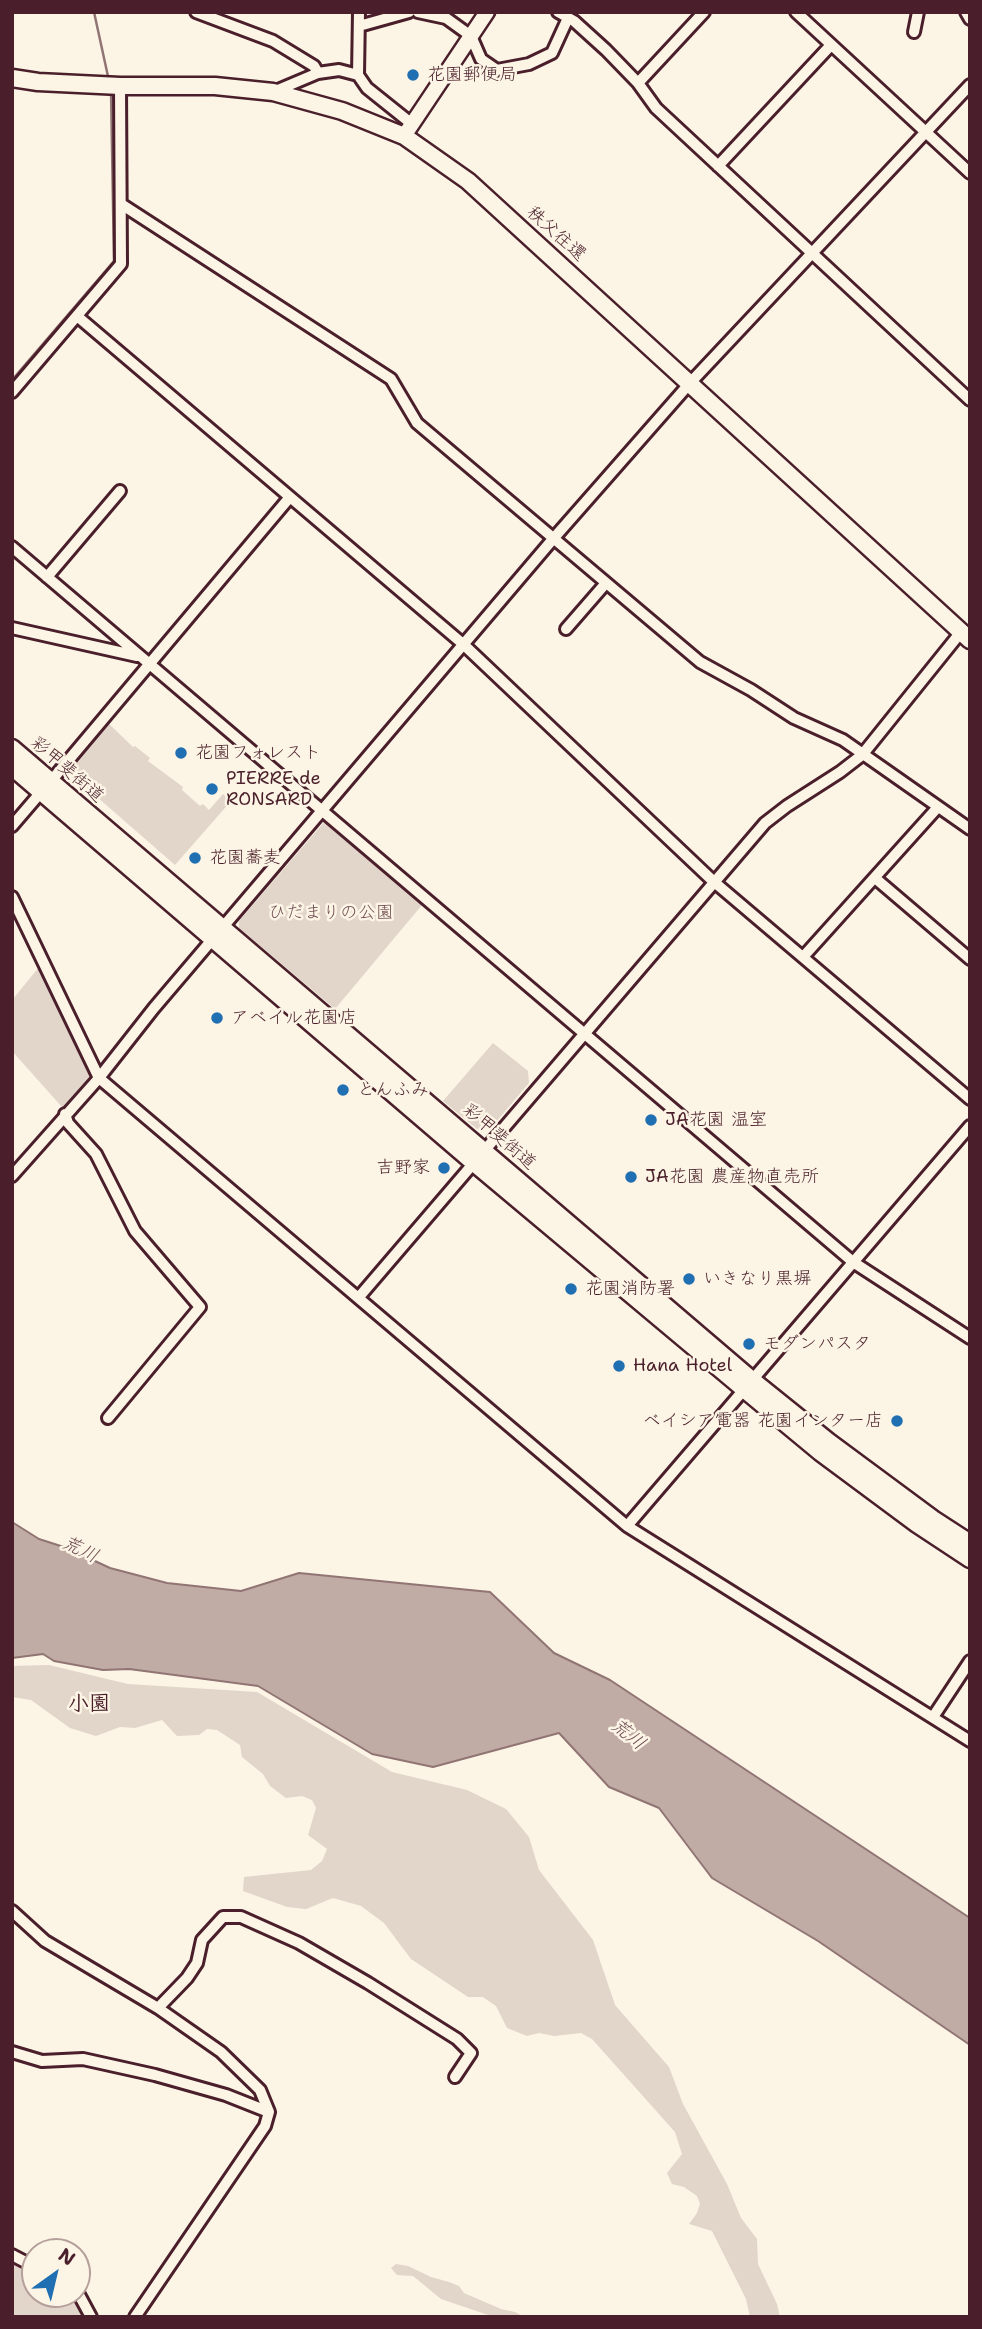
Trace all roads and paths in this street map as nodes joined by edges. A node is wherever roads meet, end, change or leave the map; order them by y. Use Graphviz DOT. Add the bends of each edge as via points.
graph roads {
  1 [pos="196,12"];
  2 [pos="359,12"];
  3 [pos="409,12"];
  4 [pos="418,12"];
  5 [pos="487,12"];
  6 [pos="704,12"];
  7 [pos="796,12"];
  8 [pos="918,12"];
  9 [pos="966,12"];
  10 [pos="564,15"];
  11 [pos="970,19"];
  12 [pos="359,26"];
  13 [pos="914,32"];
  14 [pos="471,36"];
  15 [pos="831,45"];
  16 [pos="318,73"];
  17 [pos="358,75"];
  18 [pos="12,78"];
  19 [pos="638,82"];
  20 [pos="970,85"];
  21 [pos="120,86"];
  22 [pos="273,92"];
  23 [pos="408,130"];
  24 [pos="926,133"];
  25 [pos="718,166"];
  26 [pos="970,173"];
  27 [pos="121,204"];
  28 [pos="812,254"];
  29 [pos="77,316"];
  30 [pos="690,383"];
  31 [pos="12,392"];
  32 [pos="970,400"];
  33 [pos="120,491"];
  34 [pos="290,497"];
  35 [pos="553,539"];
  36 [pos="12,547"];
  37 [pos="47,577"];
  38 [pos="606,583"];
  39 [pos="12,628"];
  40 [pos="566,629"];
  41 [pos="965,636"];
  42 [pos="463,645"];
  43 [pos="145,660"];
  44 [pos="12,748"];
  45 [pos="862,755"];
  46 [pos="12,767"];
  47 [pos="46,786"];
  48 [pos="938,807"];
  49 [pos="322,810"];
  50 [pos="12,826"];
  51 [pos="970,829"];
  52 [pos="875,877"];
  53 [pos="713,881"];
  54 [pos="12,897"];
  55 [pos="218,933"];
  56 [pos="803,957"];
  57 [pos="970,959"];
  58 [pos="585,1033"];
  59 [pos="99,1078"];
  60 [pos="970,1099"];
  61 [pos="65,1114"];
  62 [pos="970,1126"];
  63 [pos="485,1150"];
  64 [pos="474,1163"];
  65 [pos="12,1176"];
  66 [pos="853,1262"];
  67 [pos="359,1297"];
  68 [pos="970,1338"];
  69 [pos="748,1385"];
  70 [pos="108,1418"];
  71 [pos="627,1526"];
  72 [pos="970,1543"];
  73 [pos="970,1559"];
  74 [pos="970,1661"];
  75 [pos="933,1717"];
  76 [pos="970,1741"];
  77 [pos="12,1911"];
  78 [pos="158,2008"];
  79 [pos="12,2052"];
  80 [pos="455,2077"];
  81 [pos="269,2112"];
  82 [pos="135,2317"];
  1 -- 16 [label="street" via="273,41"];
  2 -- 12 [label="street"];
  3 -- 12 [label="street"];
  4 -- 14 [label="street" via="446,18"];
  5 -- 14 [label="main road"];
  6 -- 19 [label="street"];
  7 -- 15 [label="street"];
  8 -- 13 [label="street"];
  9 -- 11 [label="street"];
  10 -- 14 [label="street" via="552,53 529,64 497,70 481,59"];
  10 -- 19 [label="street"];
  12 -- 17 [label="street"];
  14 -- 23 [label="main road"];
  15 -- 24 [label="street"];
  15 -- 25 [label="street"];
  16 -- 17 [label="street" via="338,70"];
  16 -- 22 [label="street"];
  17 -- 23 [label="street"];
  18 -- 21 [label="highway, 秩父往還"];
  19 -- 25 [label="street" via="656,108"];
  20 -- 24 [label="street"];
  21 -- 22 [label="highway, 秩父往還" via="215,86"];
  21 -- 27 [label="street"];
  22 -- 23 [label="highway, 秩父往還"];
  23 -- 30 [label="highway, 秩父往還"];
  24 -- 26 [label="street"];
  24 -- 28 [label="street"];
  25 -- 28 [label="street"];
  27 -- 29 [label="street" via="121,264 92,290"];
  27 -- 35 [label="street" via="391,379 416,423"];
  28 -- 30 [label="street"];
  28 -- 32 [label="street"];
  29 -- 31 [label="street"];
  29 -- 34 [label="street"];
  30 -- 35 [label="street"];
  30 -- 41 [label="highway, 秩父往還"];
  33 -- 37 [label="street"];
  34 -- 42 [label="street"];
  34 -- 43 [label="street"];
  35 -- 38 [label="street"];
  35 -- 42 [label="street"];
  36 -- 37 [label="street"];
  37 -- 43 [label="street"];
  38 -- 40 [label="street"];
  38 -- 45 [label="street" via="700,662 794,718 843,740"];
  39 -- 43 [label="street"];
  41 -- 45 [label="street"];
  42 -- 49 [label="street"];
  42 -- 53 [label="street"];
  43 -- 47 [label="street"];
  43 -- 49 [label="street"];
  44 -- 47 [label="highway, 彩甲斐街道"];
  45 -- 48 [label="street"];
  45 -- 53 [label="street" via="765,822"];
  46 -- 47 [label="highway, 彩甲斐街道"];
  47 -- 50 [label="street"];
  47 -- 55 [label="highway, 彩甲斐街道"];
  48 -- 51 [label="street"];
  48 -- 52 [label="street"];
  49 -- 55 [label="street"];
  49 -- 58 [label="street"];
  52 -- 56 [label="street"];
  52 -- 57 [label="street"];
  53 -- 56 [label="street"];
  53 -- 58 [label="street"];
  54 -- 59 [label="street"];
  55 -- 59 [label="street"];
  55 -- 63 [label="highway, 彩甲斐街道"];
  55 -- 64 [label="highway, 彩甲斐街道"];
  56 -- 60 [label="street"];
  58 -- 63 [label="street"];
  58 -- 66 [label="street"];
  59 -- 61 [label="street"];
  59 -- 67 [label="street"];
  61 -- 65 [label="street"];
  61 -- 70 [label="street" via="96,1154 135,1231 200,1307"];
  62 -- 66 [label="street"];
  63 -- 64 [label="street"];
  63 -- 69 [label="highway, 彩甲斐街道"];
  64 -- 67 [label="street"];
  64 -- 69 [label="highway, 彩甲斐街道"];
  66 -- 68 [label="street"];
  66 -- 69 [label="street"];
  67 -- 71 [label="street"];
  69 -- 71 [label="street"];
  69 -- 72 [label="highway, 彩甲斐街道"];
  69 -- 73 [label="highway, 彩甲斐街道" via="820,1452"];
  71 -- 75 [label="street"];
  74 -- 75 [label="street"];
  75 -- 76 [label="street"];
  77 -- 78 [label="street" via="45,1941"];
  78 -- 80 [label="street" via="197,1963 202,1940 223,1917 241,1917 310,1950 457,2039 471,2053"];
  78 -- 81 [label="street" via="221,2052 260,2090"];
  79 -- 81 [label="street" via="43,2061 83,2059 155,2075"];
  81 -- 82 [label="street" via="265,2126"];
}
